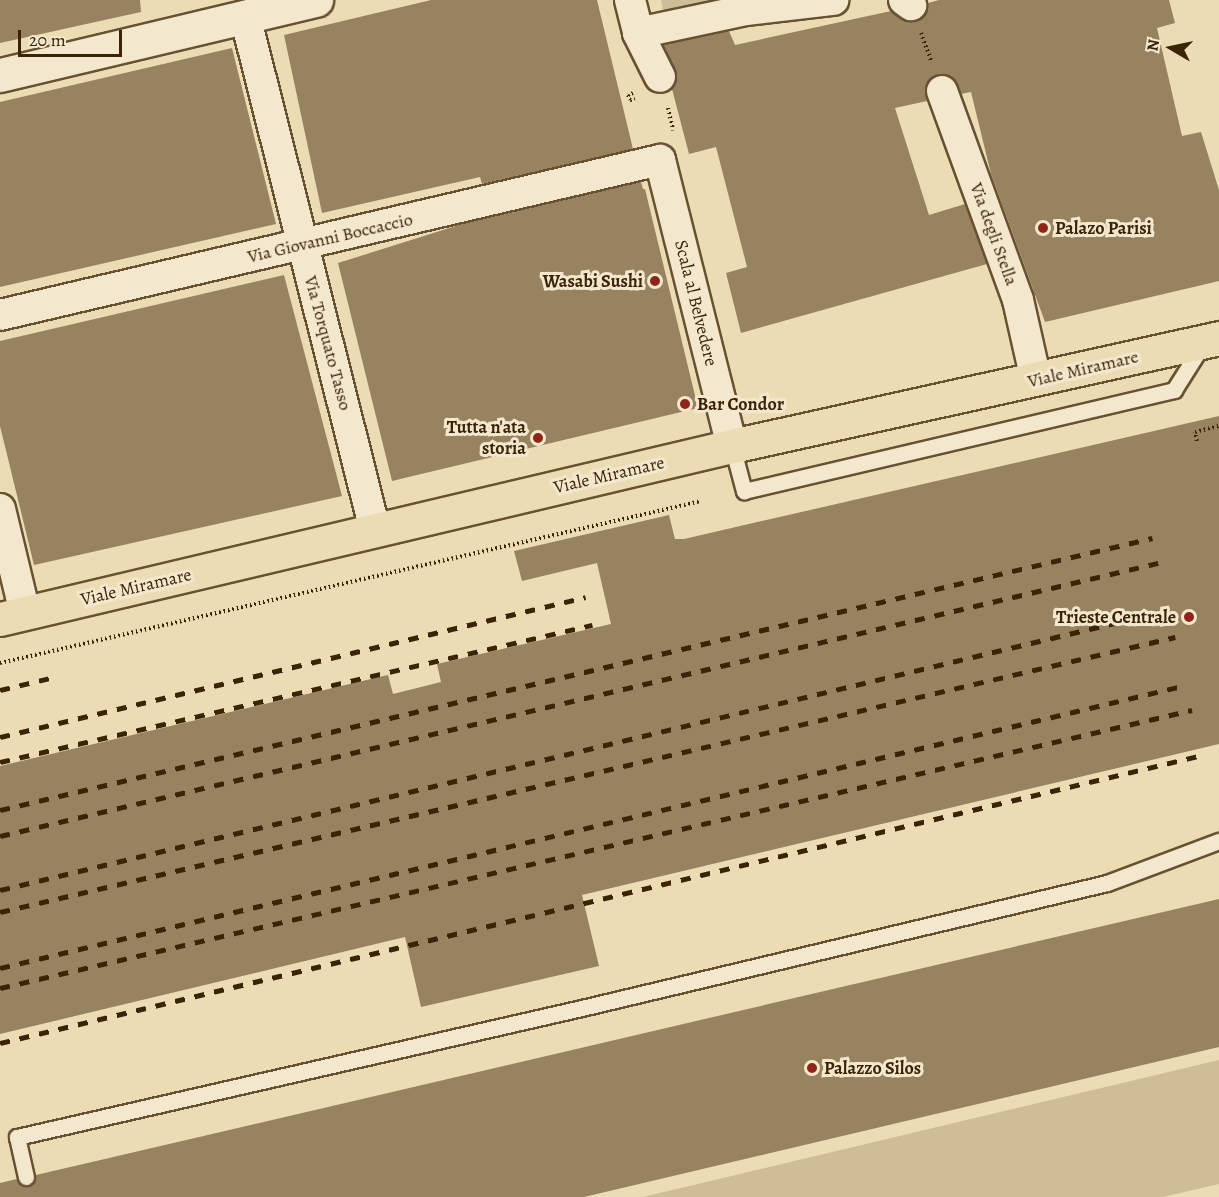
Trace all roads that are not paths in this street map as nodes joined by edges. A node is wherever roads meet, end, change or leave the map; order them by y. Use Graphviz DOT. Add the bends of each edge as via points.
graph roads {
  1 [pos="316,0"];
  2 [pos="630,0"];
  3 [pos="833,0"];
  4 [pos="245,16"];
  5 [pos="638,33"];
  6 [pos="0,75"];
  7 [pos="660,77"];
  8 [pos="942,91"];
  9 [pos="660,160"];
  10 [pos="302,244"];
  11 [pos="0,315"];
  12 [pos="1212,340"];
  13 [pos="1036,380"];
  14 [pos="732,447"];
  15 [pos="0,509"];
  16 [pos="375,530"];
  17 [pos="13,616"];
  18 [pos="1219,841"];
  19 [pos="26,1177"];
  1 -- 4 [label="main road"];
  2 -- 5 [label="street"];
  3 -- 5 [label="street" via="746,9"];
  4 -- 6 [label="main road"];
  4 -- 10 [label="street, Via Torquato Tasso"];
  5 -- 7 [label="street"];
  8 -- 13 [label="street, Via degli Stella" via="1018,300"];
  9 -- 10 [label="street, Via Giovanni Boccaccio"];
  9 -- 14 [label="street, Scala al Belvedere"];
  10 -- 11 [label="street, Via Giovanni Boccaccio"];
  10 -- 16 [label="street, Via Torquato Tasso"];
  12 -- 13 [label="main road, Viale Miramare"];
  12 -- 14 [label="lane" via="1174,390 744,491"];
  13 -- 14 [label="main road, Viale Miramare"];
  14 -- 16 [label="main road, Viale Miramare"];
  15 -- 17 [label="street"];
  16 -- 17 [label="main road, Viale Miramare"];
  18 -- 19 [label="lane" via="1095,886 17,1137"];
}
